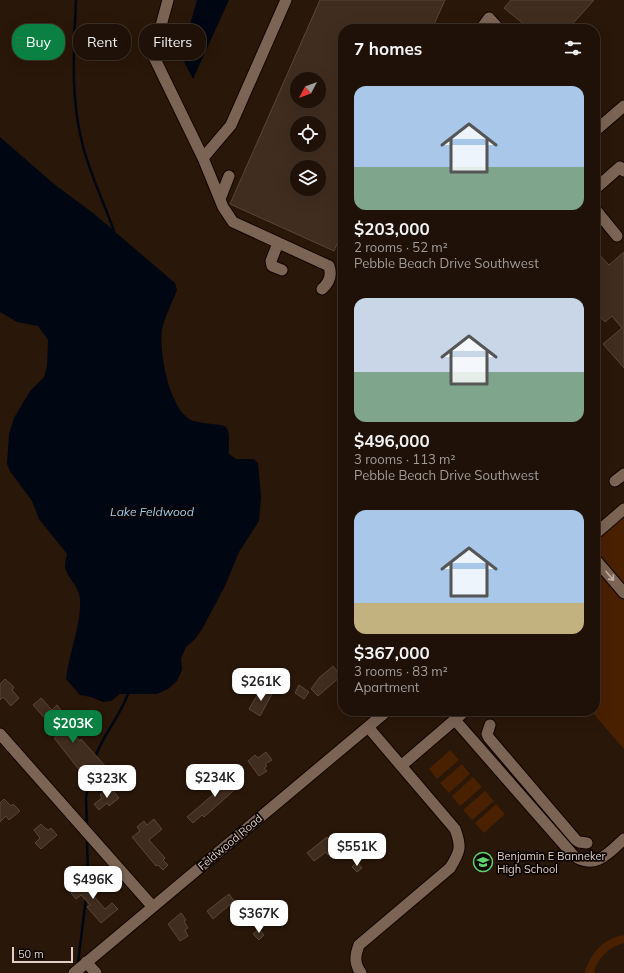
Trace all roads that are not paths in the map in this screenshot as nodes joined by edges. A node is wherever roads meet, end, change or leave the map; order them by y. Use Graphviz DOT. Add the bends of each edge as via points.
graph roads {
  1 [pos="168,0"];
  2 [pos="286,0"];
  3 [pos="485,24"];
  4 [pos="494,24"];
  5 [pos="624,106"];
  6 [pos="600,127"];
  7 [pos="203,158"];
  8 [pos="624,172"];
  9 [pos="230,176"];
  10 [pos="600,185"];
  11 [pos="220,199"];
  12 [pos="600,215"];
  13 [pos="617,236"];
  14 [pos="278,243"];
  15 [pos="282,270"];
  16 [pos="322,289"];
  17 [pos="624,509"];
  18 [pos="600,530"];
  19 [pos="600,565"];
  20 [pos="624,593"];
  21 [pos="381,716"];
  22 [pos="459,716"];
  23 [pos="455,720"];
  24 [pos="490,725"];
  25 [pos="368,727"];
  26 [pos="0,734"];
  27 [pos="401,766"];
  28 [pos="624,840"];
  29 [pos="587,842"];
  30 [pos="153,907"];
  31 [pos="86,962"];
  32 [pos="74,973"];
  33 [pos="96,973"];
  34 [pos="361,973"];
  1 -- 7 [label="street" via="153,55"];
  2 -- 7 [label="street" via="231,125"];
  3 -- 4 [label="street" via="489,18"];
  5 -- 6 [label="street"];
  7 -- 11 [label="street"];
  8 -- 10 [label="street" via="620,167"];
  9 -- 11 [label="street"];
  11 -- 14 [label="street" via="233,222"];
  12 -- 13 [label="street"];
  14 -- 15 [label="street" via="271,261 272,266"];
  14 -- 16 [label="street" via="329,266 331,273"];
  17 -- 18 [label="street"];
  19 -- 20 [label="street, one-way"];
  21 -- 25 [label="street, Feldwood Road"];
  22 -- 23 [label="street"];
  23 -- 27 [label="street"];
  23 -- 28 [label="street" via="574,856 580,860 594,862 602,859"];
  24 -- 29 [label="street" via="487,734 489,738 579,842"];
  25 -- 27 [label="street"];
  25 -- 30 [label="street, Feldwood Road"];
  26 -- 30 [label="street"];
  27 -- 34 [label="street" via="456,829 460,842 459,854 450,868 359,945 355,955 356,965"];
  30 -- 31 [label="street, Feldwood Road"];
  31 -- 32 [label="street, Feldwood Road"];
  31 -- 33 [label="street"];
}
